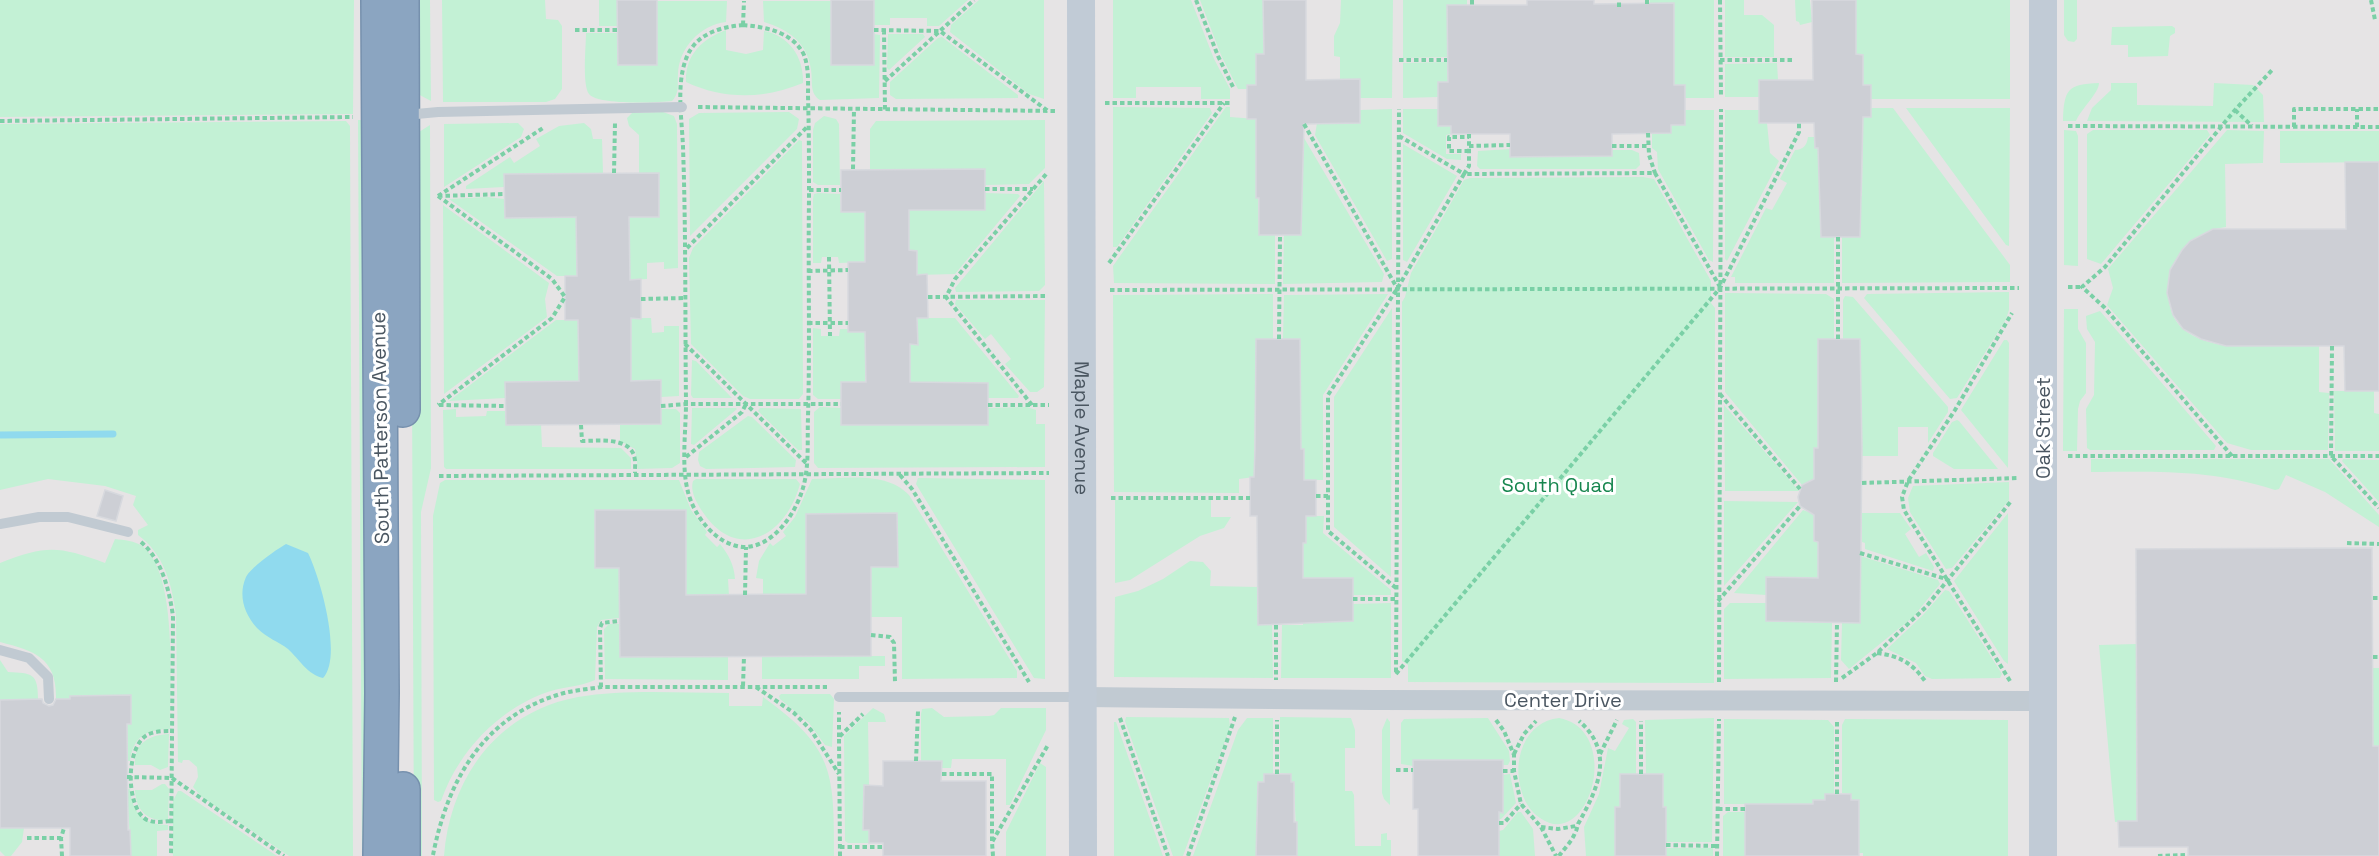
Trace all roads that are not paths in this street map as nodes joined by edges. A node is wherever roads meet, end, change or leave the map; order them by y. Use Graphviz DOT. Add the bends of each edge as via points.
graph roads {
  1 [pos="378,0"];
  2 [pos="402,0"];
  3 [pos="1081,0"];
  4 [pos="2043,0"];
  5 [pos="682,107"];
  6 [pos="402,116"];
  7 [pos="0,524"];
  8 [pos="128,532"];
  9 [pos="0,650"];
  10 [pos="839,697"];
  11 [pos="1083,697"];
  12 [pos="49,699"];
  13 [pos="2043,701"];
  14 [pos="380,856"];
  15 [pos="403,856"];
  16 [pos="1083,856"];
  17 [pos="2043,856"];
  1 -- 14 [label="highway, South Patterson Avenue"];
  2 -- 6 [label="highway, South Patterson Avenue"];
  3 -- 11 [label="street, Maple Avenue"];
  4 -- 13 [label="street, Oak Street"];
  5 -- 6 [label="lane"];
  6 -- 15 [label="highway, South Patterson Avenue"];
  7 -- 8 [label="lane" via="68,517"];
  9 -- 12 [label="lane" via="29,658 48,677"];
  10 -- 11 [label="lane"];
  11 -- 13 [label="street, Center Drive" via="1719,700 1836,691"];
  11 -- 16 [label="street, Maple Avenue"];
  13 -- 17 [label="street, Oak Street"];
}
